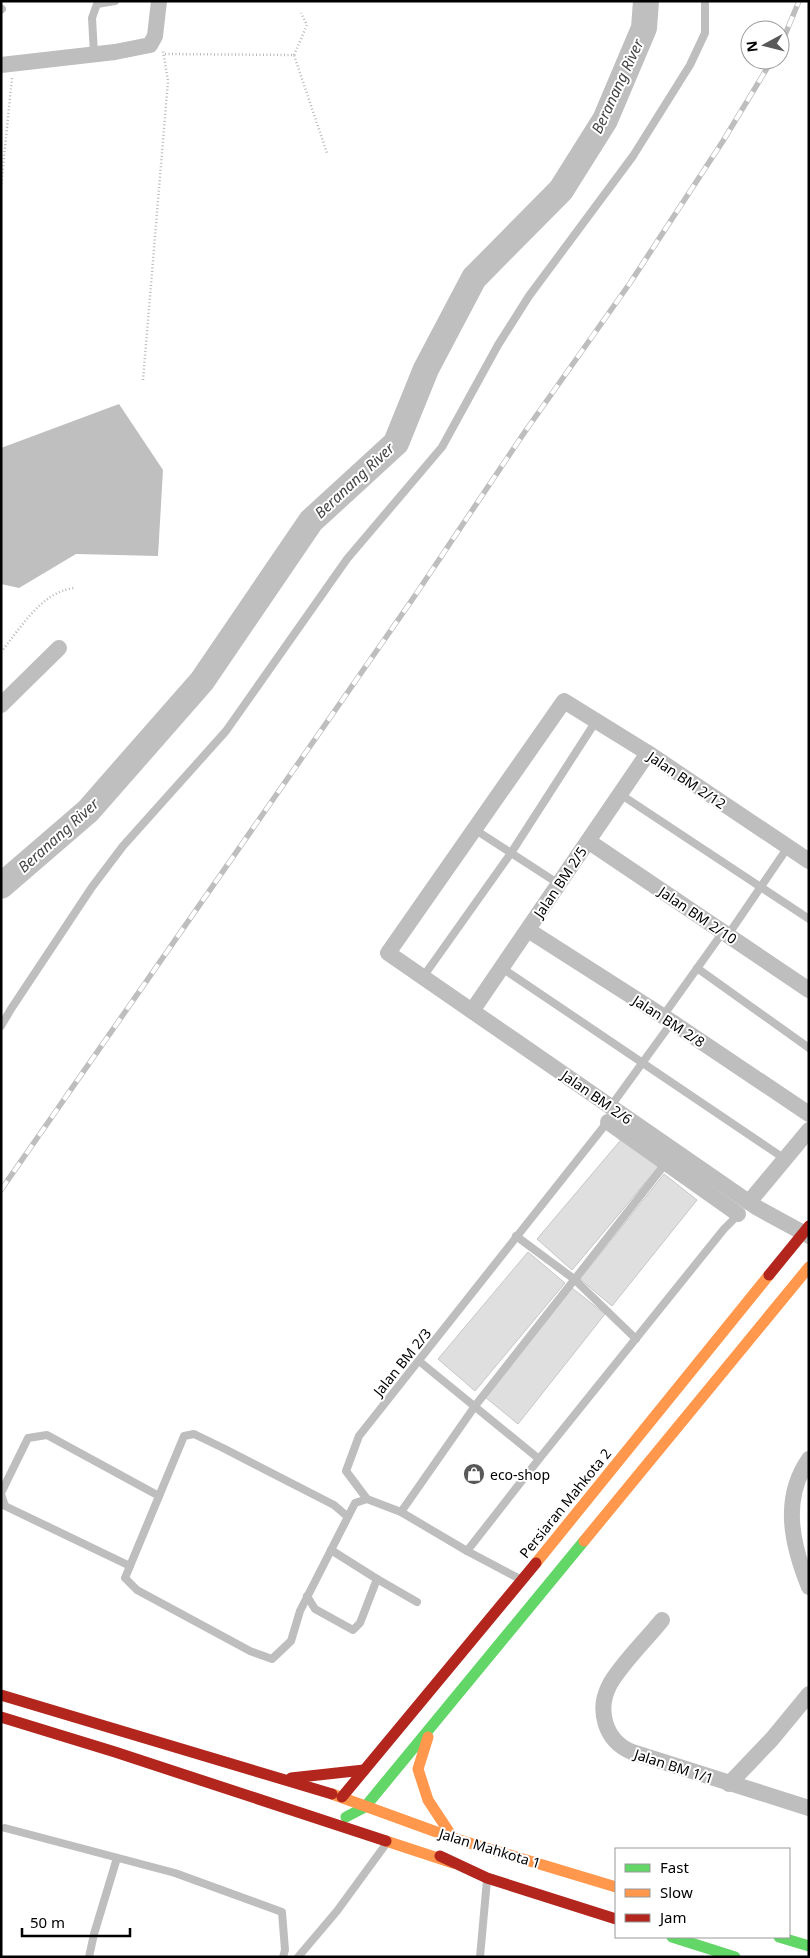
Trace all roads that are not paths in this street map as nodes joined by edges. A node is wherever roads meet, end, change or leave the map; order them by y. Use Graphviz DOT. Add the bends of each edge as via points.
graph roads {
  1 [pos="115,1"];
  2 [pos="159,1"];
  3 [pos="705,1"];
  4 [pos="94,54"];
  5 [pos="8,65"];
  6 [pos="58,648"];
  7 [pos="4,698"];
  8 [pos="596,721"];
  9 [pos="648,754"];
  10 [pos="620,794"];
  11 [pos="474,829"];
  12 [pos="588,841"];
  13 [pos="788,847"];
  14 [pos="511,853"];
  15 [pos="809,861"];
  16 [pos="559,884"];
  17 [pos="761,887"];
  18 [pos="809,919"];
  19 [pos="528,930"];
  20 [pos="725,934"];
  21 [pos="502,968"];
  22 [pos="697,968"];
  23 [pos="423,977"];
  24 [pos="809,990"];
  25 [pos="472,1011"];
  26 [pos="667,1019"];
  27 [pos="1,1026"];
  28 [pos="809,1048"];
  29 [pos="642,1063"];
  30 [pos="612,1113"];
  31 [pos="809,1114"];
  32 [pos="809,1130"];
  33 [pos="785,1159"];
  34 [pos="666,1163"];
  35 [pos="744,1208"];
  36 [pos="807,1232"];
  37 [pos="516,1236"];
  38 [pos="809,1267"];
  39 [pos="574,1279"];
  40 [pos="636,1339"];
  41 [pos="419,1361"];
  42 [pos="475,1406"];
  43 [pos="539,1458"];
  44 [pos="809,1459"];
  45 [pos="1,1494"];
  46 [pos="159,1496"];
  47 [pos="366,1499"];
  48 [pos="401,1512"];
  49 [pos="348,1517"];
  50 [pos="331,1550"];
  51 [pos="467,1551"];
  52 [pos="130,1566"];
  53 [pos="377,1579"];
  54 [pos="522,1580"];
  55 [pos="809,1587"];
  56 [pos="307,1596"];
  57 [pos="417,1602"];
  58 [pos="662,1620"];
  59 [pos="809,1694"];
  60 [pos="1,1695"];
  61 [pos="1,1717"];
  62 [pos="431,1726"];
  63 [pos="364,1770"];
  64 [pos="173,1771"];
  65 [pos="281,1779"];
  66 [pos="729,1784"];
  67 [pos="342,1797"];
  68 [pos="365,1807"];
  69 [pos="809,1808"];
  70 [pos="346,1817"];
  71 [pos="5,1828"];
  72 [pos="453,1838"];
  73 [pos="387,1842"];
  74 [pos="118,1858"];
  75 [pos="453,1863"];
  76 [pos="487,1878"];
  77 [pos="615,1887"];
  78 [pos="615,1919"];
  79 [pos="675,1938"];
  80 [pos="782,1938"];
  81 [pos="809,1946"];
  82 [pos="715,1953"];
  83 [pos="89,1957"];
  84 [pos="283,1957"];
  85 [pos="298,1957"];
  86 [pos="480,1957"];
  87 [pos="735,1957"];
  1 -- 4 [label="lane" via="97,4 92,18"];
  2 -- 4 [label="street" via="156,36 150,45"];
  3 -- 27 [label="lane" via="704,34 690,65 633,156 529,296 442,447 348,559 226,731 123,846 92,887"];
  4 -- 5 [label="street"];
  6 -- 7 [label="street"];
  8 -- 9 [label="street, Jalan BM 2/12"];
  8 -- 11 [label="street, Jalan BM 2/12" via="564,701"];
  8 -- 14 [label="lane"];
  9 -- 10 [label="street, Jalan BM 2/5"];
  9 -- 13 [label="street, Jalan BM 2/12"];
  10 -- 12 [label="street, Jalan BM 2/5"];
  10 -- 17 [label="lane"];
  11 -- 14 [label="lane"];
  11 -- 23 [label="street, Jalan BM 2/6" via="388,954"];
  12 -- 16 [label="street, Jalan BM 2/5"];
  12 -- 20 [label="street, Jalan BM 2/10"];
  13 -- 15 [label="street, Jalan BM 2/12"];
  13 -- 17 [label="lane, Jalan BM 2/3"];
  14 -- 16 [label="lane"];
  14 -- 23 [label="lane"];
  16 -- 19 [label="street, Jalan BM 2/5"];
  17 -- 18 [label="lane"];
  17 -- 20 [label="lane, Jalan BM 2/3"];
  19 -- 21 [label="street, Jalan BM 2/5"];
  19 -- 26 [label="street, Jalan BM 2/8"];
  20 -- 22 [label="lane, Jalan BM 2/3"];
  20 -- 24 [label="street, Jalan BM 2/10"];
  21 -- 25 [label="street, Jalan BM 2/5"];
  21 -- 29 [label="lane"];
  22 -- 26 [label="lane, Jalan BM 2/3"];
  22 -- 28 [label="lane"];
  23 -- 25 [label="street, Jalan BM 2/6"];
  25 -- 30 [label="street, Jalan BM 2/6"];
  26 -- 29 [label="lane, Jalan BM 2/3"];
  26 -- 31 [label="street, Jalan BM 2/8"];
  29 -- 30 [label="lane, Jalan BM 2/3"];
  29 -- 33 [label="lane"];
  30 -- 34 [label="street"];
  30 -- 35 [label="street, Jalan BM 2/6"];
  30 -- 37 [label="lane, Jalan BM 2/3"];
  32 -- 33 [label="street"];
  33 -- 35 [label="street"];
  34 -- 35 [label="street"];
  34 -- 39 [label="lane"];
  35 -- 36 [label="street, Jalan BM 2/6"];
  35 -- 40 [label="lane"];
  36 -- 54 [label="main road, Persiaran Mahkota 2"];
  37 -- 39 [label="lane"];
  37 -- 41 [label="lane, Jalan BM 2/3"];
  38 -- 62 [label="main road"];
  39 -- 40 [label="lane"];
  39 -- 42 [label="lane"];
  40 -- 43 [label="lane"];
  41 -- 42 [label="lane"];
  41 -- 47 [label="lane, Jalan BM 2/3" via="359,1436 346,1471"];
  42 -- 43 [label="lane"];
  42 -- 48 [label="lane"];
  43 -- 51 [label="lane"];
  44 -- 55 [label="street" via="794,1492 791,1521 795,1550"];
  45 -- 46 [label="lane" via="28,1438 47,1435"];
  45 -- 52 [label="lane" via="5,1506"];
  46 -- 49 [label="lane" via="184,1436 194,1434 334,1504"];
  46 -- 52 [label="lane"];
  47 -- 48 [label="lane"];
  47 -- 49 [label="lane" via="355,1503"];
  48 -- 51 [label="lane"];
  49 -- 50 [label="lane"];
  50 -- 53 [label="lane"];
  50 -- 56 [label="lane"];
  51 -- 54 [label="lane"];
  52 -- 56 [label="lane" via="125,1578 137,1590 250,1651 272,1659 291,1641"];
  53 -- 56 [label="lane" via="360,1623 352,1630 315,1610"];
  53 -- 57 [label="lane"];
  54 -- 63 [label="main road, Persiaran Mahkota 2"];
  58 -- 66 [label="street, Jalan BM 1/1" via="610,1685 603,1709 609,1735 632,1752"];
  59 -- 66 [label="street, Jalan BM 1/1"];
  60 -- 65 [label="main road, Jalan Mahkota 1"];
  61 -- 64 [label="main road"];
  62 -- 68 [label="main road"];
  62 -- 72 [label="main road" via="418,1769 428,1800"];
  63 -- 65 [label="main road"];
  63 -- 67 [label="main road, Persiaran Mahkota 2"];
  64 -- 70 [label="main road" via="226,1782"];
  64 -- 73 [label="main road"];
  65 -- 67 [label="main road, Jalan Mahkota 1"];
  66 -- 69 [label="street, Jalan BM 1/1"];
  67 -- 68 [label="main road, Jalan Mahkota 1"];
  67 -- 70 [label="main road"];
  68 -- 70 [label="main road"];
  68 -- 72 [label="main road, Jalan Mahkota 1"];
  70 -- 75 [label="main road" via="412,1841"];
  71 -- 74 [label="lane"];
  72 -- 77 [label="main road, Jalan Mahkota 1"];
  73 -- 75 [label="main road"];
  73 -- 85 [label="lane" via="338,1912"];
  74 -- 83 [label="lane"];
  74 -- 84 [label="lane" via="175,1873 282,1912"];
  75 -- 76 [label="main road, Jalan Mahkota 1"];
  76 -- 78 [label="main road, Jalan Mahkota 1"];
  76 -- 86 [label="lane"];
  79 -- 82 [label="main road"];
  80 -- 81 [label="main road"];
  82 -- 87 [label="main road"];
}
